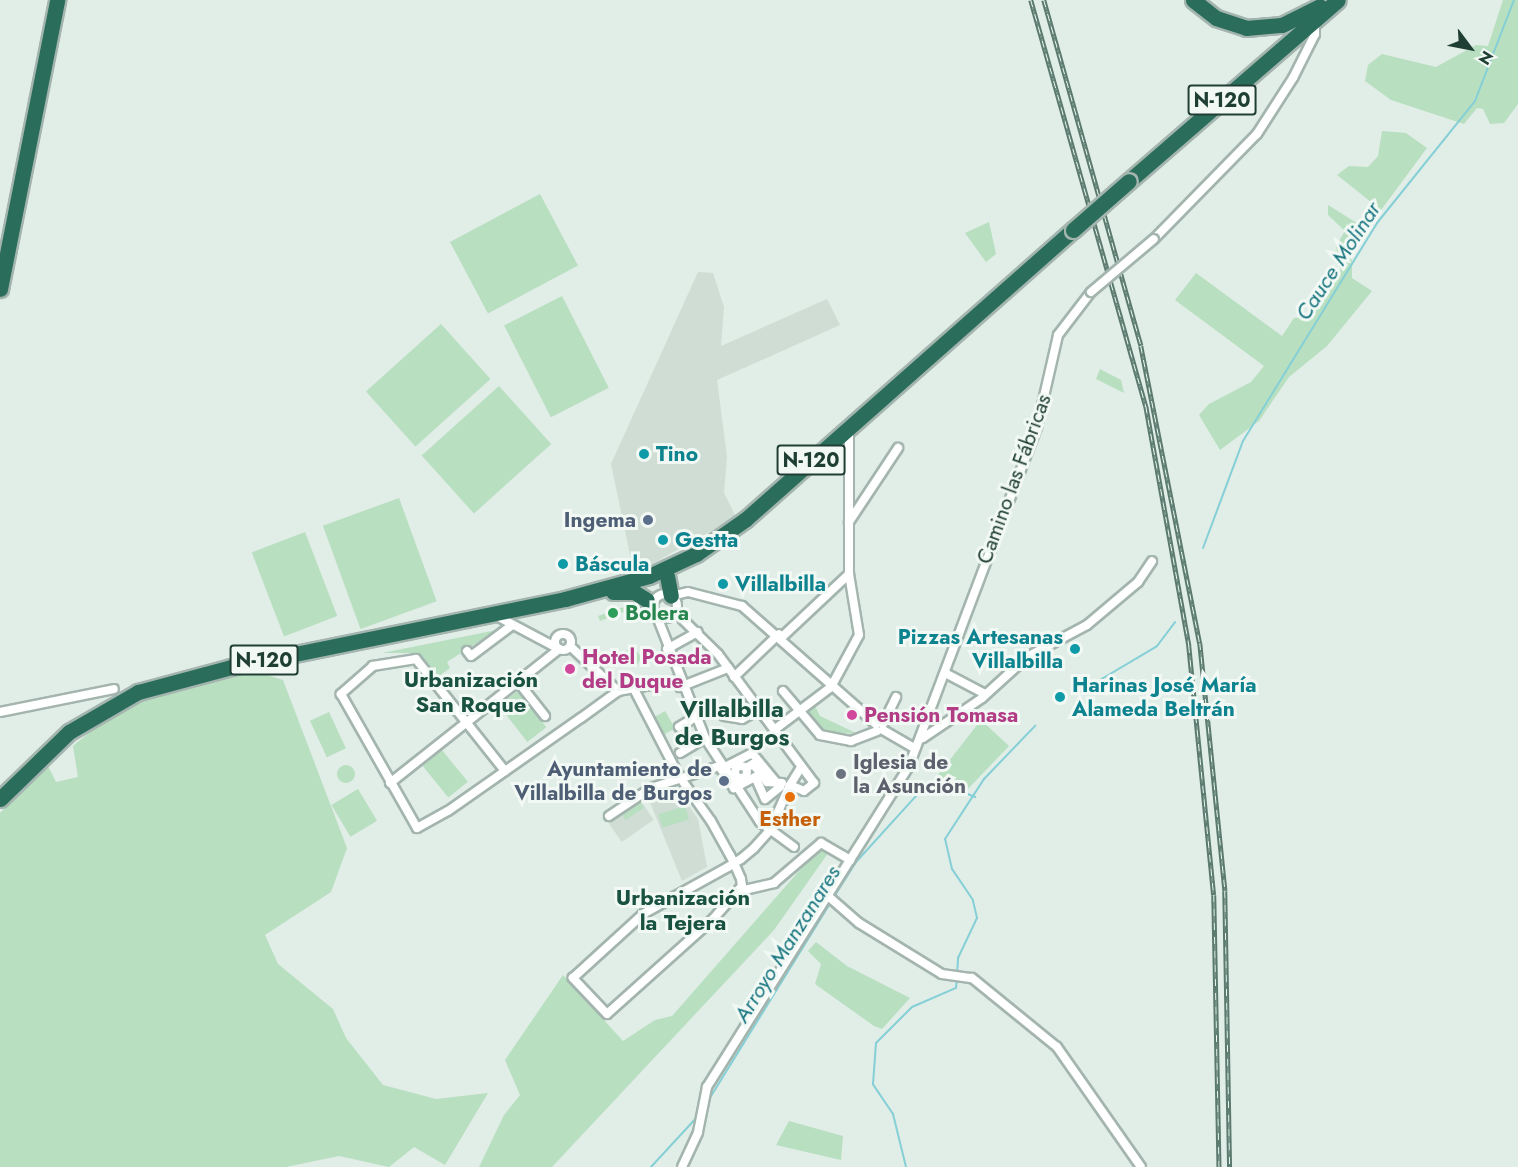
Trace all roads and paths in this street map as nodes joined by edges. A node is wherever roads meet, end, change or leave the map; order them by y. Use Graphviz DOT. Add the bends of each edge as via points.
graph roads {
  1 [pos="57,0"];
  2 [pos="1193,0"];
  3 [pos="1327,0"];
  4 [pos="1338,0"];
  5 [pos="1315,20"];
  6 [pos="0,289"];
  7 [pos="849,428"];
  8 [pos="898,448"];
  9 [pos="849,522"];
  10 [pos="736,526"];
  11 [pos="696,554"];
  12 [pos="1152,561"];
  13 [pos="849,574"];
  14 [pos="663,576"];
  15 [pos="615,589"];
  16 [pos="692,593"];
  17 [pos="649,601"];
  18 [pos="673,609"];
  19 [pos="492,614"];
  20 [pos="511,626"];
  21 [pos="660,632"];
  22 [pos="698,632"];
  23 [pos="781,636"];
  24 [pos="536,638"];
  25 [pos="556,638"];
  26 [pos="570,646"];
  27 [pos="558,648"];
  28 [pos="667,649"];
  29 [pos="467,651"];
  30 [pos="728,668"];
  31 [pos="946,674"];
  32 [pos="734,677"];
  33 [pos="519,682"];
  34 [pos="679,684"];
  35 [pos="831,687"];
  36 [pos="114,689"];
  37 [pos="634,689"];
  38 [pos="618,691"];
  39 [pos="783,691"];
  40 [pos="985,694"];
  41 [pos="896,697"];
  42 [pos="758,710"];
  43 [pos="0,712"];
  44 [pos="798,713"];
  45 [pos="545,716"];
  46 [pos="724,716"];
  47 [pos="694,718"];
  48 [pos="468,723"];
  49 [pos="679,727"];
  50 [pos="880,727"];
  51 [pos="774,730"];
  52 [pos="705,738"];
  53 [pos="922,739"];
  54 [pos="914,748"];
  55 [pos="680,753"];
  56 [pos="752,753"];
  57 [pos="723,766"];
  58 [pos="750,766"];
  59 [pos="800,769"];
  60 [pos="505,771"];
  61 [pos="679,776"];
  62 [pos="734,777"];
  63 [pos="390,783"];
  64 [pos="778,784"];
  65 [pos="789,786"];
  66 [pos="738,787"];
  67 [pos="0,800"];
  68 [pos="609,816"];
  69 [pos="770,830"];
  70 [pos="794,847"];
  71 [pos="851,860"];
  72 [pos="734,863"];
  73 [pos="740,891"];
  74 [pos="831,898"];
  75 [pos="682,1167"];
  76 [pos="1141,1167"];
  1 -- 6 [label="highway"];
  2 -- 3 [label="highway" via="1227,23 1261,28 1292,22"];
  4 -- 5 [label="highway, N-120"];
  5 -- 7 [label="highway, N-120, bridge"];
  5 -- 31 [label="street, Camino las Fábricas, bridge" via="1315,34 1293,78 1257,134 1154,240 1091,292 1058,335 1037,427"];
  7 -- 9 [label="street"];
  7 -- 10 [label="highway, N-120"];
  8 -- 9 [label="street"];
  9 -- 13 [label="street"];
  10 -- 11 [label="highway, N-120"];
  10 -- 14 [label="highway, N-120" via="705,555"];
  11 -- 14 [label="highway"];
  11 -- 15 [label="highway, N-120"];
  12 -- 40 [label="street, Camino las Fábricas" via="1138,582 1087,625 1027,657"];
  13 -- 23 [label="street"];
  13 -- 35 [label="street" via="859,635"];
  14 -- 15 [label="highway"];
  14 -- 17 [label="highway"];
  14 -- 18 [label="highway"];
  15 -- 17 [label="highway" via="634,592"];
  15 -- 19 [label="highway, N-120"];
  16 -- 18 [label="street"];
  16 -- 18 [label="street"];
  16 -- 23 [label="street" via="735,603"];
  17 -- 18 [label="street"];
  17 -- 18 [label="street" via="658,597"];
  17 -- 21 [label="street"];
  18 -- 21 [label="street"];
  18 -- 22 [label="street"];
  19 -- 20 [label="street"];
  19 -- 67 [label="highway, N-120" via="138,692 69,732"];
  20 -- 24 [label="street"];
  20 -- 29 [label="street" via="471,656"];
  21 -- 28 [label="street"];
  22 -- 28 [label="street"];
  22 -- 30 [label="street"];
  23 -- 32 [label="street"];
  23 -- 35 [label="street"];
  24 -- 25 [label="street"];
  24 -- 27 [label="street"];
  25 -- 26 [label="street" via="567,635"];
  25 -- 27 [label="street"];
  26 -- 27 [label="street"];
  26 -- 38 [label="street"];
  27 -- 33 [label="street"];
  28 -- 34 [label="street"];
  30 -- 32 [label="street"];
  30 -- 34 [label="street"];
  31 -- 40 [label="street"];
  31 -- 53 [label="street, Camino las Fábricas"];
  32 -- 42 [label="street"];
  33 -- 45 [label="street"];
  33 -- 48 [label="street"];
  34 -- 37 [label="street"];
  34 -- 47 [label="street"];
  35 -- 44 [label="street"];
  35 -- 50 [label="street"];
  36 -- 43 [label="street"];
  37 -- 38 [label="street"];
  37 -- 61 [label="street"];
  38 -- 60 [label="street"];
  39 -- 44 [label="street"];
  40 -- 53 [label="street, Camino las Fábricas"];
  41 -- 50 [label="street"];
  42 -- 46 [label="street" via="742,719"];
  42 -- 51 [label="street"];
  44 -- 50 [label="street" via="824,737 851,741"];
  44 -- 51 [label="street"];
  47 -- 49 [label="street"];
  47 -- 52 [label="street"];
  48 -- 60 [label="street"];
  48 -- 63 [label="street"];
  48 -- 63 [label="street" via="416,659 378,663 348,685 342,698"];
  50 -- 54 [label="street"];
  51 -- 59 [label="street"];
  52 -- 55 [label="street"];
  52 -- 57 [label="street"];
  53 -- 54 [label="street, Camino las Fábricas"];
  54 -- 71 [label="street, Camino las Fábricas" via="909,766"];
  56 -- 57 [label="street"];
  56 -- 58 [label="street"];
  56 -- 64 [label="street"];
  57 -- 61 [label="street"];
  57 -- 62 [label="street"];
  57 -- 66 [label="street"];
  58 -- 62 [label="street" via="743,777"];
  58 -- 64 [label="street" via="767,782"];
  59 -- 65 [label="street"];
  59 -- 65 [label="street" via="815,782 804,791"];
  60 -- 63 [label="street" via="417,828"];
  61 -- 68 [label="street"];
  61 -- 72 [label="street"];
  62 -- 66 [label="street"];
  64 -- 65 [label="street"];
  64 -- 66 [label="street" via="765,799 755,777"];
  65 -- 69 [label="street"];
  66 -- 69 [label="street"];
  69 -- 70 [label="street"];
  69 -- 72 [label="street"];
  71 -- 73 [label="street" via="821,843 774,883"];
  71 -- 74 [label="street, Camino las Fábricas"];
  72 -- 73 [label="street"];
  72 -- 73 [label="street" via="643,914 573,978 607,1014"];
  74 -- 75 [label="street, Camino las Fábricas" via="701,1103"];
  74 -- 76 [label="street" via="868,929 952,977 964,977 1057,1047"];
}
